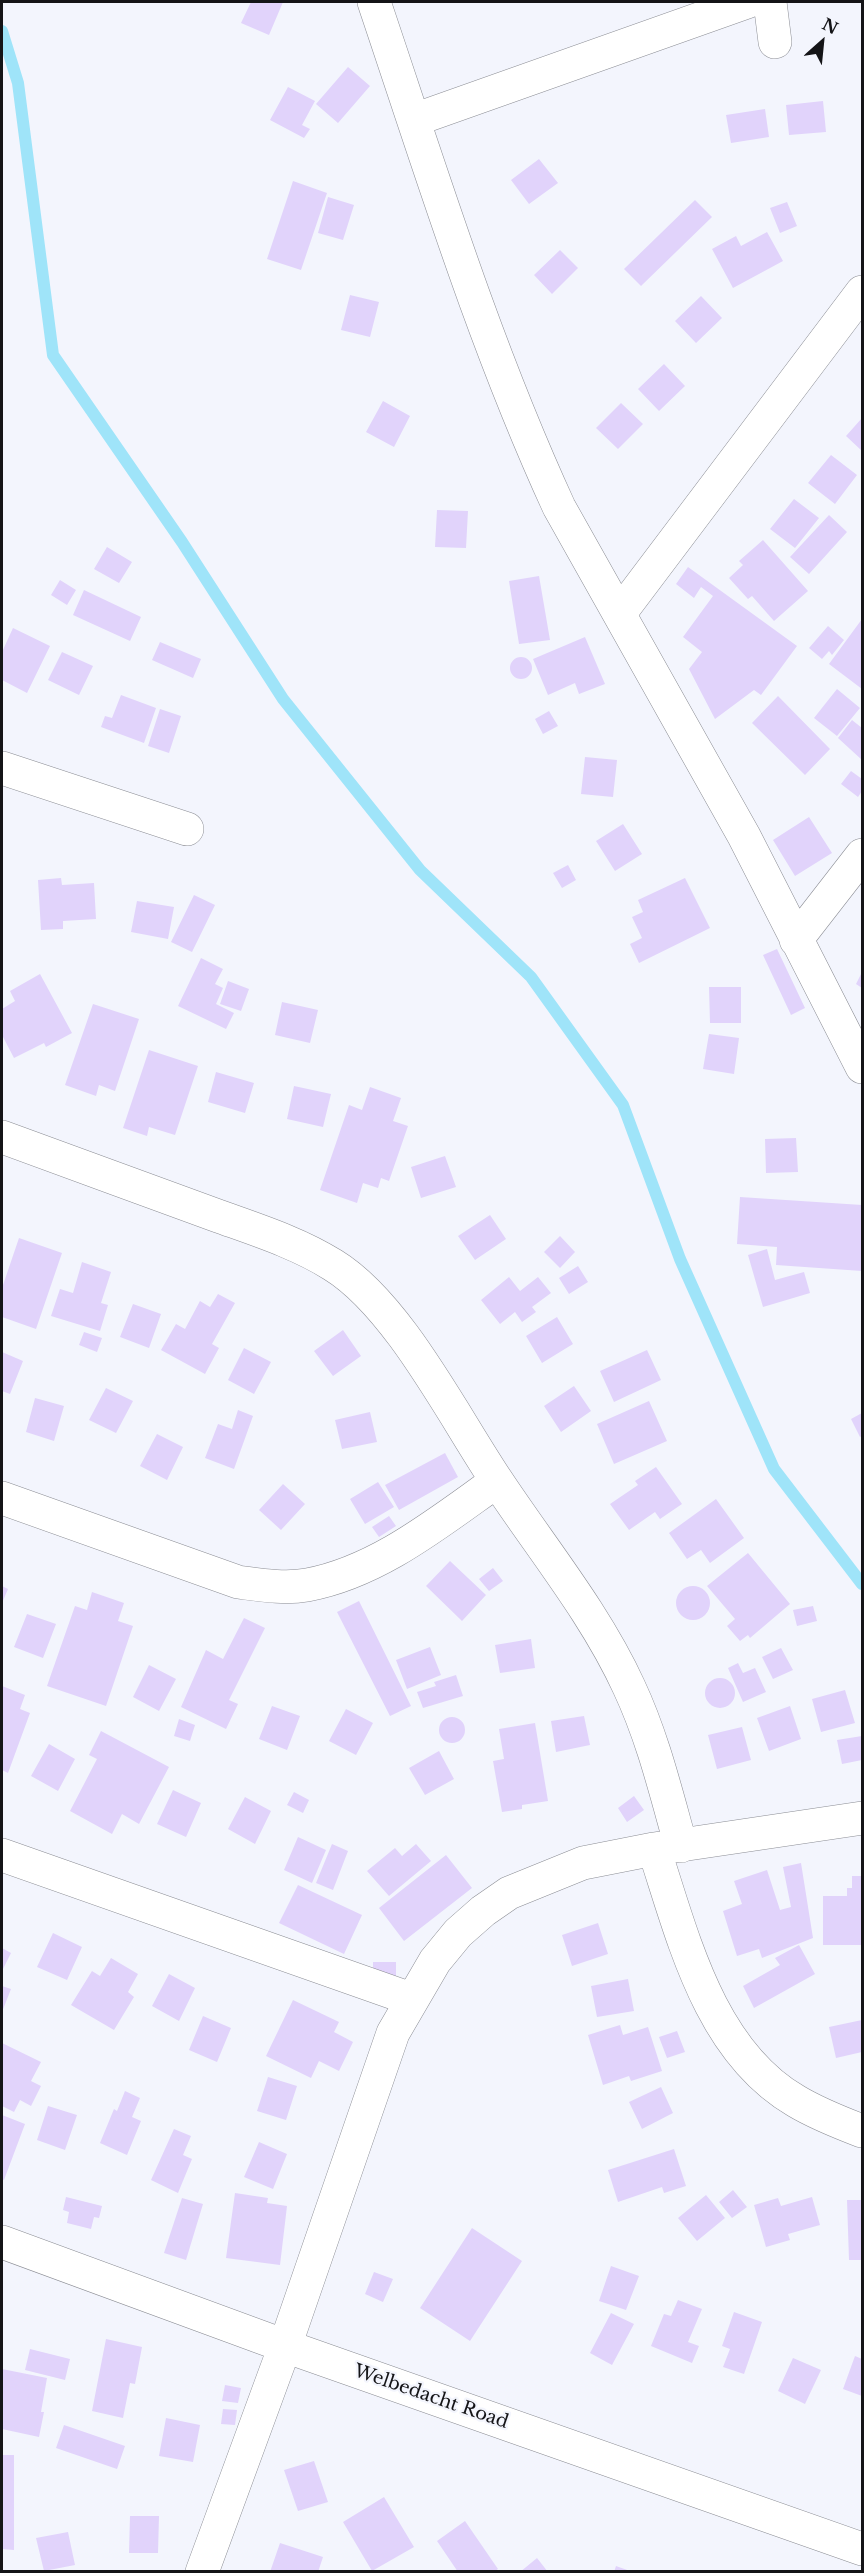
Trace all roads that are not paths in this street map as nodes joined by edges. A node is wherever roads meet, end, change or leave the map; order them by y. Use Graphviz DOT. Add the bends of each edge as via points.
graph roads {
  1 [pos="374,2"];
  2 [pos="747,2"];
  3 [pos="770,2"];
  4 [pos="775,42"];
  5 [pos="414,120"];
  6 [pos="862,292"];
  7 [pos="620,613"];
  8 [pos="2,768"];
  9 [pos="187,829"];
  10 [pos="862,855"];
  11 [pos="795,940"];
  12 [pos="862,1067"];
  13 [pos="2,1137"];
  14 [pos="497,1481"];
  15 [pos="2,1498"];
  16 [pos="862,1818"];
  17 [pos="668,1848"];
  18 [pos="2,1855"];
  19 [pos="411,1999"];
  20 [pos="862,2131"];
  21 [pos="2,2242"];
  22 [pos="285,2346"];
  23 [pos="862,2549"];
  24 [pos="202,2571"];
  1 -- 5 [label="street"];
  2 -- 5 [label="street"];
  3 -- 4 [label="street"];
  5 -- 7 [label="street" via="537,459 559,507"];
  6 -- 7 [label="street"];
  7 -- 11 [label="street" via="744,836"];
  8 -- 9 [label="street"];
  10 -- 11 [label="street"];
  11 -- 12 [label="street"];
  13 -- 14 [label="street" via="267,1234 335,1266 374,1301 401,1333"];
  14 -- 15 [label="street" via="376,1560 306,1585 271,1587 238,1582"];
  14 -- 17 [label="street" via="589,1615 620,1668 652,1745"];
  16 -- 17 [label="street"];
  17 -- 19 [label="street" via="583,1863 509,1893 458,1933"];
  17 -- 20 [label="street" via="694,1970 718,2019 769,2082 796,2102"];
  18 -- 19 [label="street"];
  19 -- 22 [label="street" via="393,2033"];
  21 -- 22 [label="street, Welbedacht Road"];
  22 -- 23 [label="street, Welbedacht Road"];
  22 -- 24 [label="street"];
}
